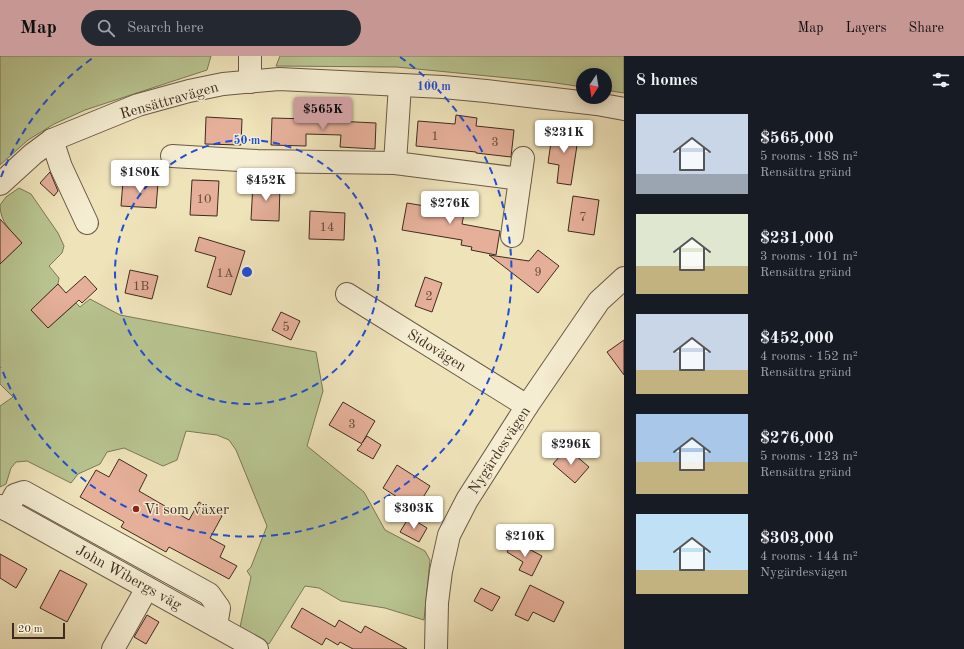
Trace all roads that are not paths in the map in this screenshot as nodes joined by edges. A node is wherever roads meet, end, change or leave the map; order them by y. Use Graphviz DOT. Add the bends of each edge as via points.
graph roads {
  1 [pos="250,56"];
  2 [pos="250,82"];
  3 [pos="400,84"];
  4 [pos="624,109"];
  5 [pos="52,140"];
  6 [pos="172,156"];
  7 [pos="395,163"];
  8 [pos="0,184"];
  9 [pos="87,222"];
  10 [pos="512,236"];
  11 [pos="624,278"];
  12 [pos="347,294"];
  13 [pos="527,406"];
  14 [pos="4,508"];
  15 [pos="147,560"];
  16 [pos="141,584"];
  17 [pos="216,626"];
  18 [pos="113,649"];
  19 [pos="257,649"];
  20 [pos="436,649"];
  1 -- 2 [label="street"];
  2 -- 3 [label="street, Rensättravägen" via="279,79"];
  2 -- 5 [label="street, Rensättravägen" via="223,84 146,103"];
  3 -- 4 [label="street, Rensättravägen" via="486,91"];
  3 -- 7 [label="street"];
  5 -- 8 [label="street, Rensättravägen"];
  5 -- 9 [label="street" via="61,167"];
  6 -- 7 [label="street" via="257,161"];
  7 -- 10 [label="street" via="522,169"];
  11 -- 13 [label="street, Nygärdesvägen" via="599,302"];
  12 -- 13 [label="street, Sidovägen"];
  13 -- 20 [label="street, Nygärdesvägen" via="467,500 449,535 437,603"];
  14 -- 15 [label="street" via="15,494 24,492"];
  14 -- 16 [label="street, John Wibergs väg"];
  15 -- 16 [label="street"];
  15 -- 17 [label="street" via="210,594 219,608"];
  16 -- 17 [label="street, John Wibergs väg"];
  16 -- 18 [label="street"];
  17 -- 19 [label="street, John Wibergs väg"];
}
